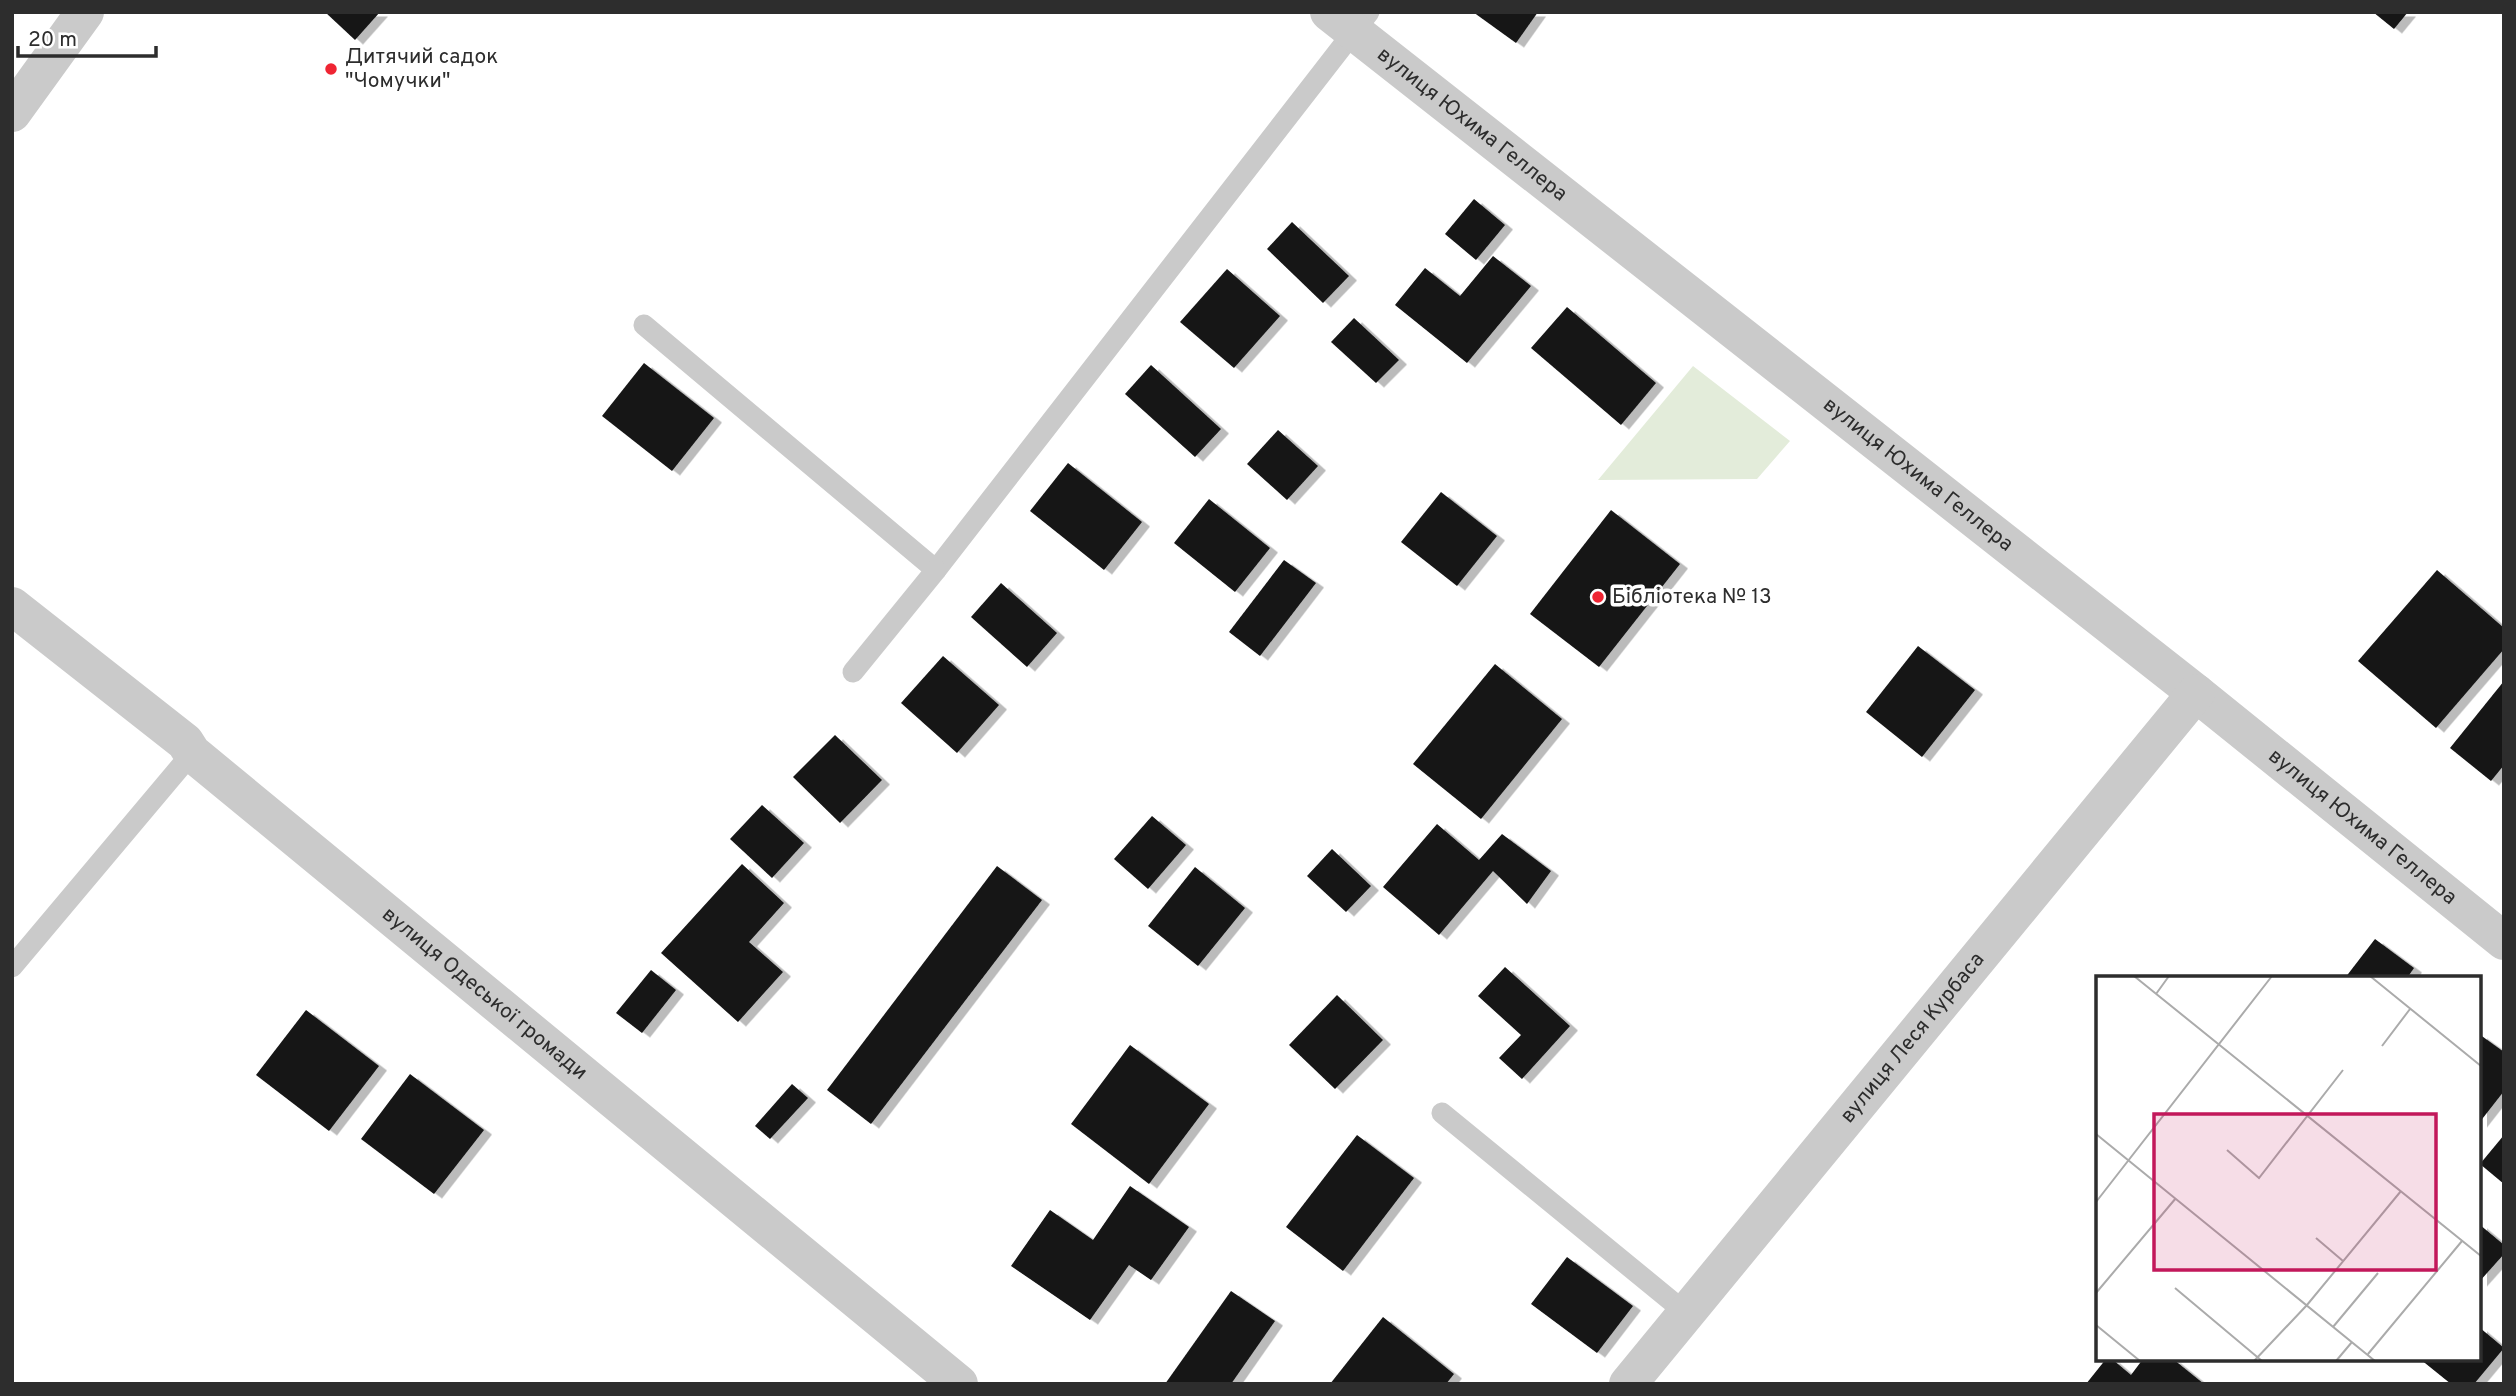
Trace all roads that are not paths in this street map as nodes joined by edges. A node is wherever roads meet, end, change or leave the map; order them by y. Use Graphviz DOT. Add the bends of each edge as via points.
graph roads {
  1 [pos="85,12"];
  2 [pos="1350,19"];
  3 [pos="12,113"];
  4 [pos="644,325"];
  5 [pos="936,570"];
  6 [pos="12,606"];
  7 [pos="853,672"];
  8 [pos="2196,693"];
  9 [pos="192,753"];
  10 [pos="2504,942"];
  11 [pos="12,967"];
  12 [pos="1442,1114"];
  13 [pos="1686,1313"];
  14 [pos="960,1384"];
  15 [pos="1628,1384"];
  1 -- 3 [label="street"];
  2 -- 5 [label="lane"];
  2 -- 8 [label="street, вулиця Юхима Геллера"];
  4 -- 5 [label="lane"];
  5 -- 7 [label="lane"];
  6 -- 9 [label="street, вулиця Одеської громади" via="185,742"];
  8 -- 10 [label="street, вулиця Юхима Геллера"];
  8 -- 13 [label="street, вулиця Леся Курбаса"];
  9 -- 11 [label="lane"];
  9 -- 14 [label="street, вулиця Одеської громади"];
  12 -- 13 [label="lane"];
  13 -- 15 [label="street, вулиця Леся Курбаса"];
}
